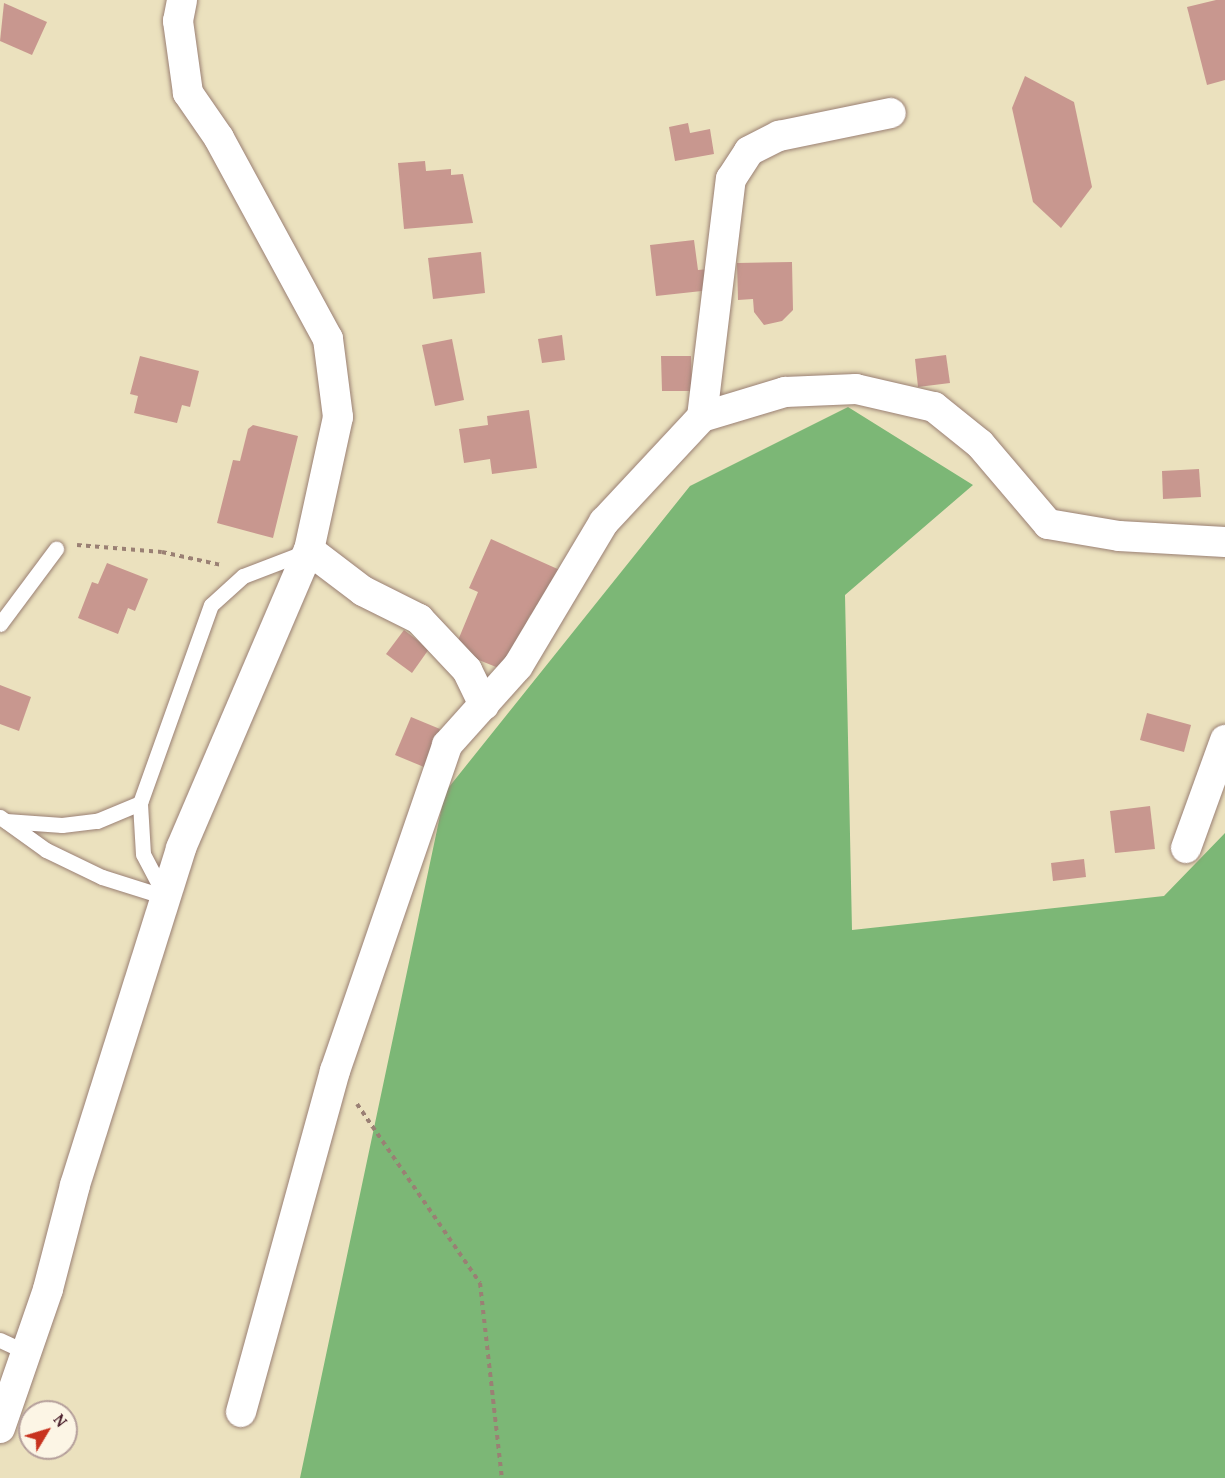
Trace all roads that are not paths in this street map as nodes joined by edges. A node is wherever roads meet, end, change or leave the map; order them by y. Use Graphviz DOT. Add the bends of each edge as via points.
graph roads {
  1 [pos="182,0"];
  2 [pos="891,113"];
  3 [pos="702,417"];
  4 [pos="1225,542"];
  5 [pos="56,549"];
  6 [pos="309,550"];
  7 [pos="0,624"];
  8 [pos="484,705"];
  9 [pos="1225,740"];
  10 [pos="140,803"];
  11 [pos="3,819"];
  12 [pos="1186,848"];
  13 [pos="165,897"];
  14 [pos="13,1346"];
  15 [pos="241,1412"];
  16 [pos="0,1428"];
  1 -- 6 [label="street" via="178,21 188,93 219,138 328,339 338,417"];
  2 -- 3 [label="street" via="779,136 749,151 731,179"];
  3 -- 4 [label="street" via="785,392 808,391 856,389 934,407 980,444 1048,525 1119,536"];
  3 -- 8 [label="street" via="604,522 518,666"];
  5 -- 7 [label="lane"];
  6 -- 8 [label="street" via="363,591 419,620 467,670"];
  6 -- 10 [label="lane" via="243,576 211,605"];
  6 -- 13 [label="street" via="181,848"];
  8 -- 15 [label="street" via="447,745 335,1071"];
  9 -- 12 [label="street"];
  10 -- 11 [label="lane" via="98,821 62,825"];
  10 -- 13 [label="lane" via="143,854"];
  11 -- 13 [label="lane" via="56,854 102,876"];
  13 -- 14 [label="street"];
  14 -- 16 [label="street"];
}
